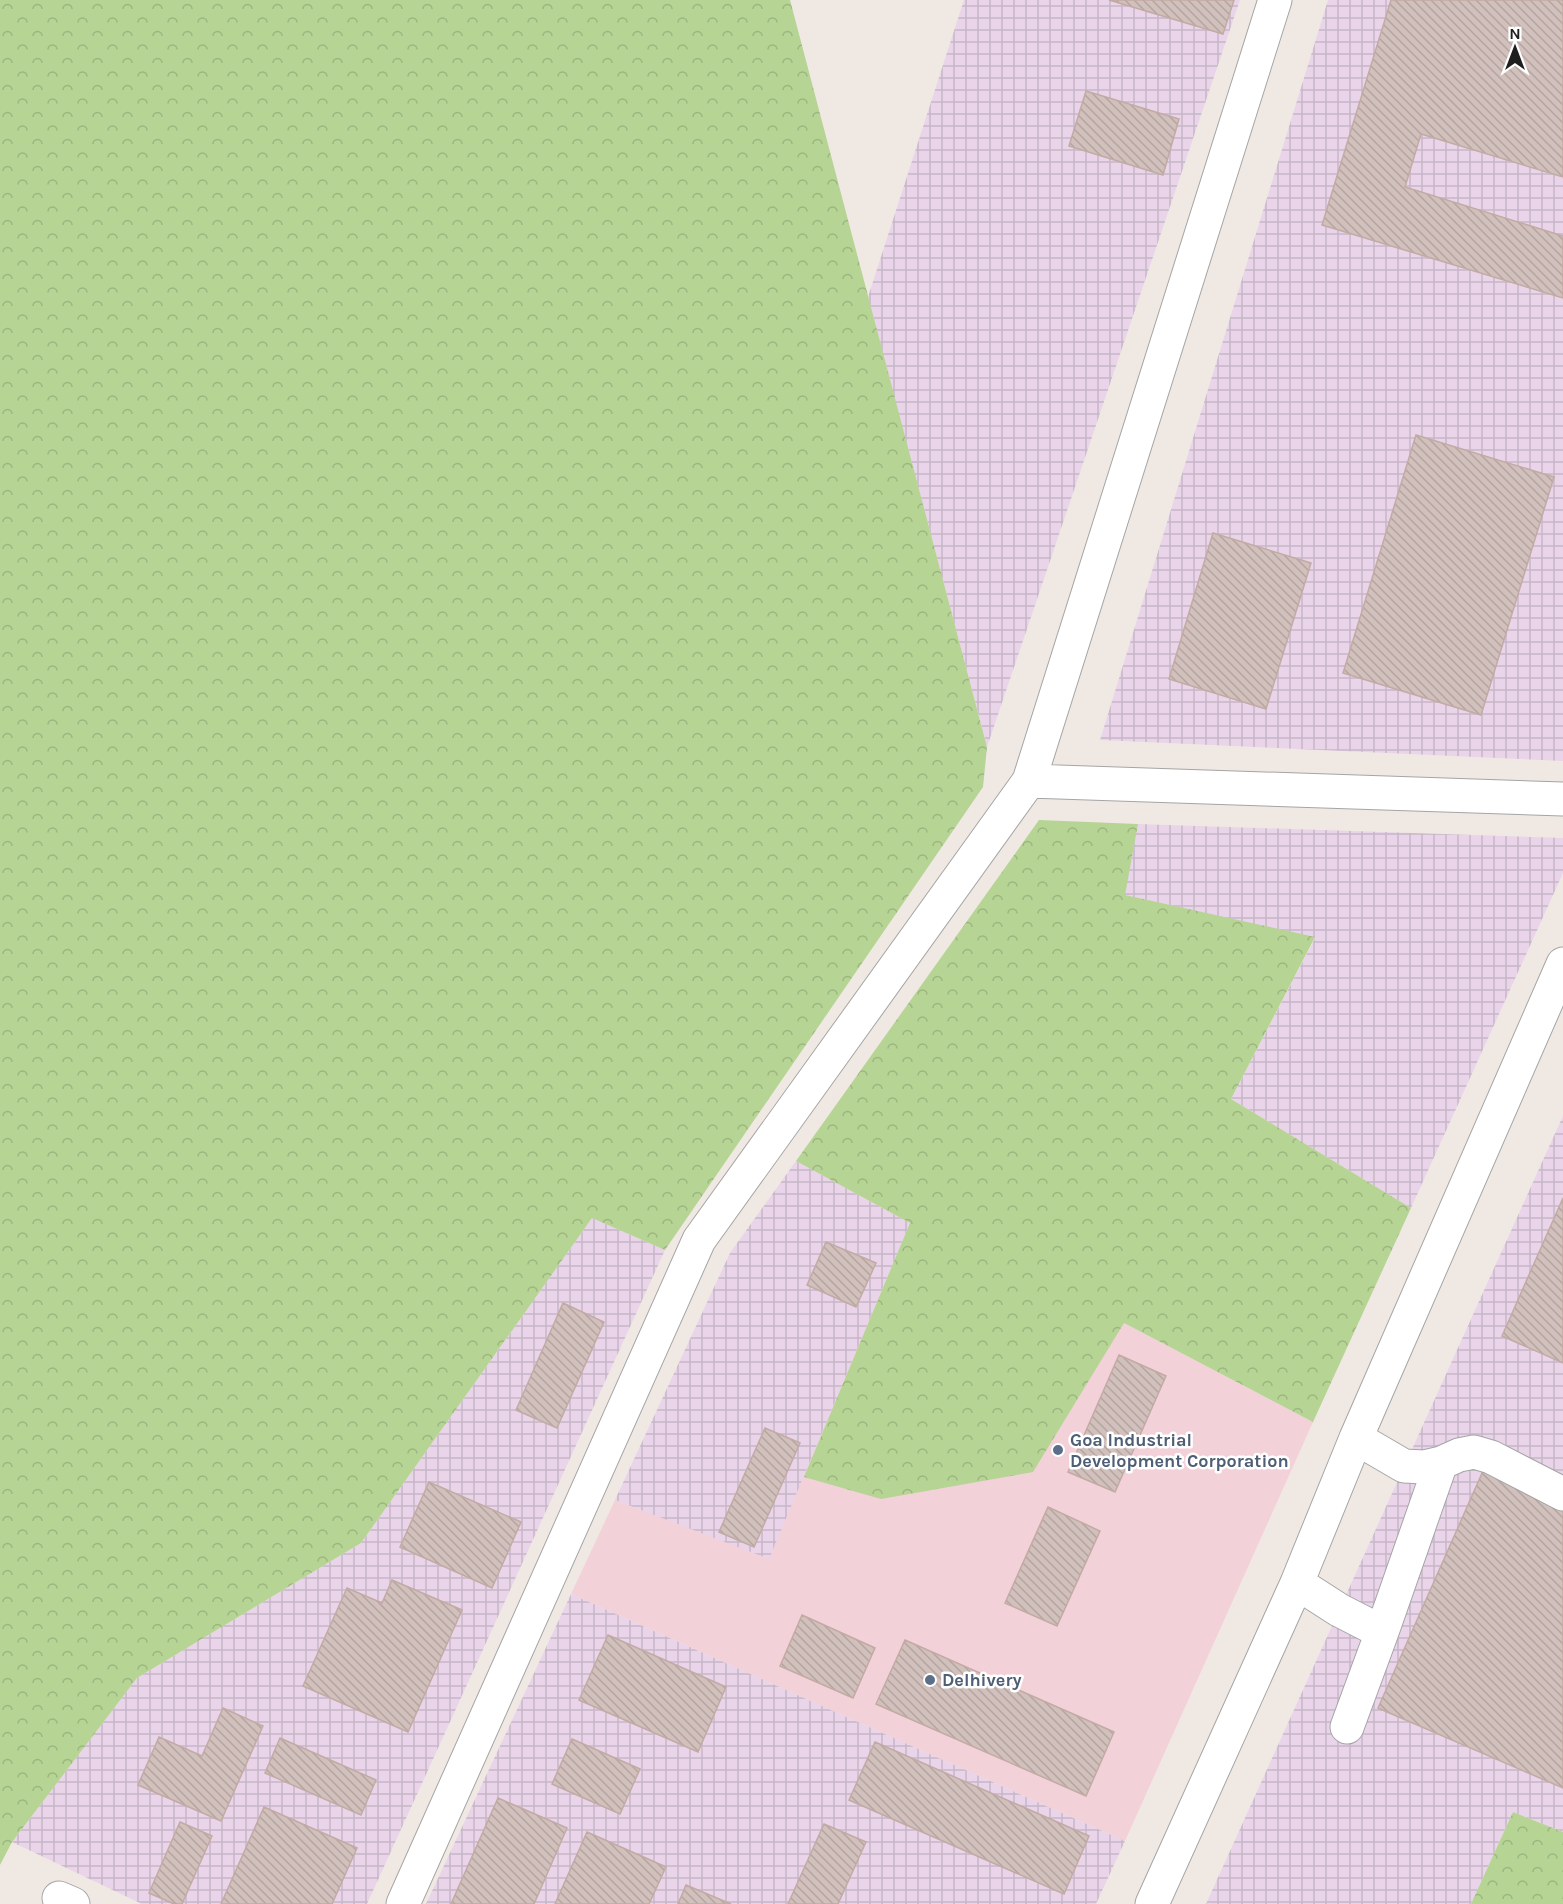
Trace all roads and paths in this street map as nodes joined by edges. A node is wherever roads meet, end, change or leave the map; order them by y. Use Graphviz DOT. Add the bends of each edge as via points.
graph roads {
  1 [pos="1275,0"];
  2 [pos="1029,782"];
  3 [pos="1563,799"];
  4 [pos="1563,964"];
  5 [pos="1356,1438"];
  6 [pos="1441,1463"];
  7 [pos="1563,1494"];
  8 [pos="1298,1583"];
  9 [pos="1382,1632"];
  10 [pos="1347,1727"];
  11 [pos="403,1904"];
  12 [pos="1152,1904"];
  1 -- 2 [label="street"];
  2 -- 3 [label="street"];
  2 -- 11 [label="street" via="699,1240"];
  4 -- 5 [label="street"];
  5 -- 6 [label="street" via="1404,1466"];
  5 -- 8 [label="street"];
  6 -- 7 [label="street" via="1474,1452"];
  6 -- 9 [label="street"];
  8 -- 9 [label="street"];
  8 -- 12 [label="street"];
  9 -- 10 [label="street"];
}
